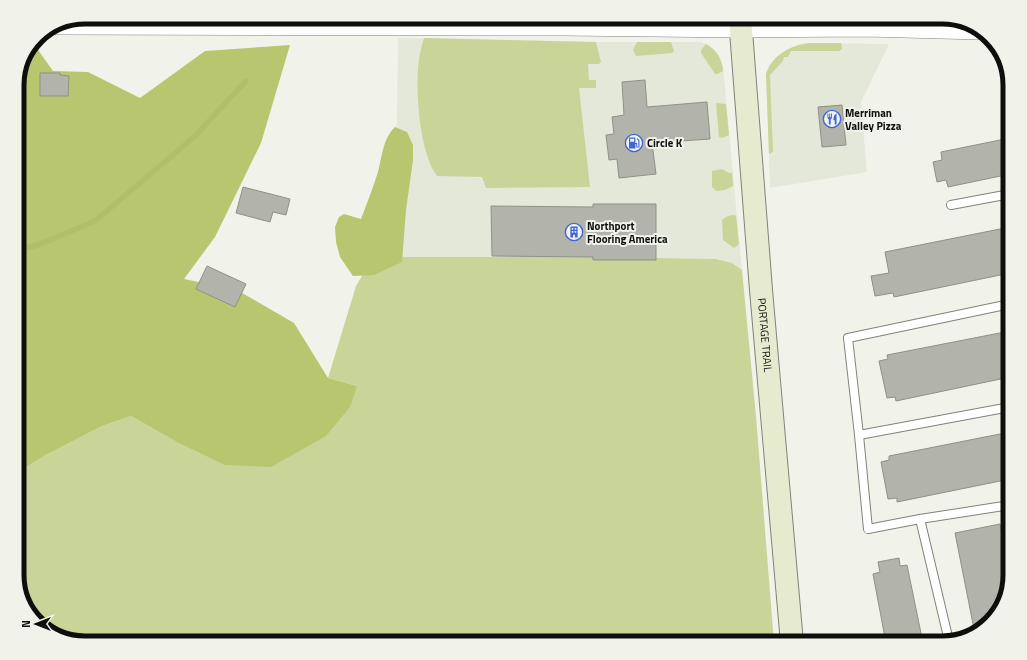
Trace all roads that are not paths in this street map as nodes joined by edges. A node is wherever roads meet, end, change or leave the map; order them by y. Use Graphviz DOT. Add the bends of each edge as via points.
graph roads {
  1 [pos="84,24"];
  2 [pos="652,24"];
  3 [pos="740,24"];
  4 [pos="781,24"];
  5 [pos="919,24"];
  6 [pos="1003,195"];
  7 [pos="951,205"];
  8 [pos="1003,305"];
  9 [pos="1003,408"];
  10 [pos="859,435"];
  11 [pos="1003,506"];
  12 [pos="920,519"];
  13 [pos="948,635"];
  14 [pos="791,636"];
  1 -- 2 [label="street"];
  3 -- 14 [label="main road, PORTAGE TRAIL"];
  4 -- 5 [label="street"];
  6 -- 7 [label="lane"];
  8 -- 10 [label="lane" via="848,338"];
  9 -- 10 [label="lane"];
  10 -- 12 [label="lane" via="868,529"];
  11 -- 12 [label="lane"];
  12 -- 13 [label="lane"];
}
